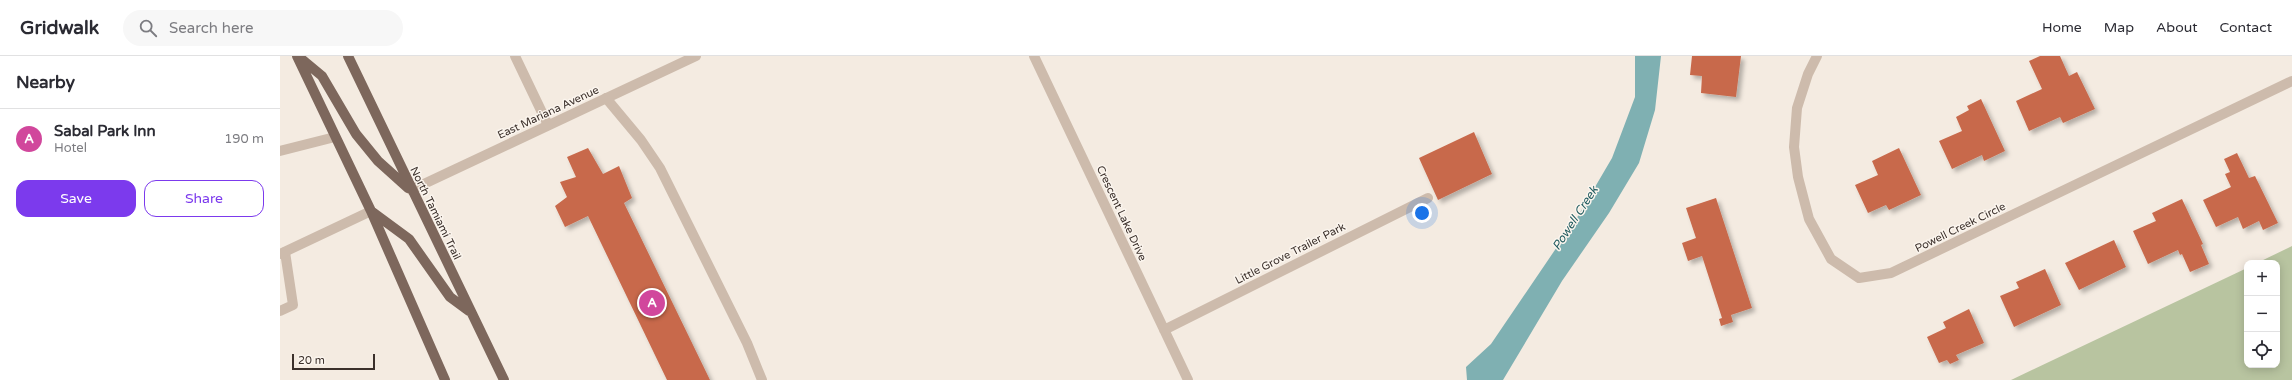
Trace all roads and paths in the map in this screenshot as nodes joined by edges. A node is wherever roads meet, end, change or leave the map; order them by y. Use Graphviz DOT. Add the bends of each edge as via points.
graph roads {
  1 [pos="298,56"];
  2 [pos="348,56"];
  3 [pos="515,56"];
  4 [pos="696,56"];
  5 [pos="1034,56"];
  6 [pos="1817,56"];
  7 [pos="2292,81"];
  8 [pos="606,98"];
  9 [pos="548,125"];
  10 [pos="336,137"];
  11 [pos="280,151"];
  12 [pos="411,190"];
  13 [pos="1428,198"];
  14 [pos="371,211"];
  15 [pos="282,253"];
  16 [pos="280,312"];
  17 [pos="472,314"];
  18 [pos="1164,330"];
  19 [pos="445,380"];
  20 [pos="504,380"];
  21 [pos="762,380"];
  22 [pos="1188,380"];
  1 -- 10 [label="main road"];
  1 -- 12 [label="main road" via="322,76 356,134 378,161"];
  2 -- 12 [label="main road, North Tamiami Trail"];
  3 -- 9 [label="street"];
  4 -- 8 [label="street, East Mariana Avenue"];
  5 -- 18 [label="street, Crescent Lake Drive"];
  6 -- 7 [label="street, Powell Creek Circle" via="1797,108 1794,147 1798,177 1809,219 1831,259 1859,278 1891,273"];
  8 -- 9 [label="street, East Mariana Avenue"];
  8 -- 21 [label="street" via="641,140 660,168 747,343"];
  9 -- 12 [label="street, East Mariana Avenue"];
  10 -- 11 [label="street"];
  10 -- 14 [label="main road"];
  12 -- 17 [label="main road, North Tamiami Trail"];
  13 -- 18 [label="street, Little Grove Trailer Park"];
  14 -- 15 [label="street"];
  14 -- 17 [label="main road" via="409,239 450,297"];
  14 -- 19 [label="main road"];
  15 -- 16 [label="street" via="293,305"];
  17 -- 20 [label="main road, North Tamiami Trail"];
  18 -- 22 [label="street, Crescent Lake Drive"];
}
